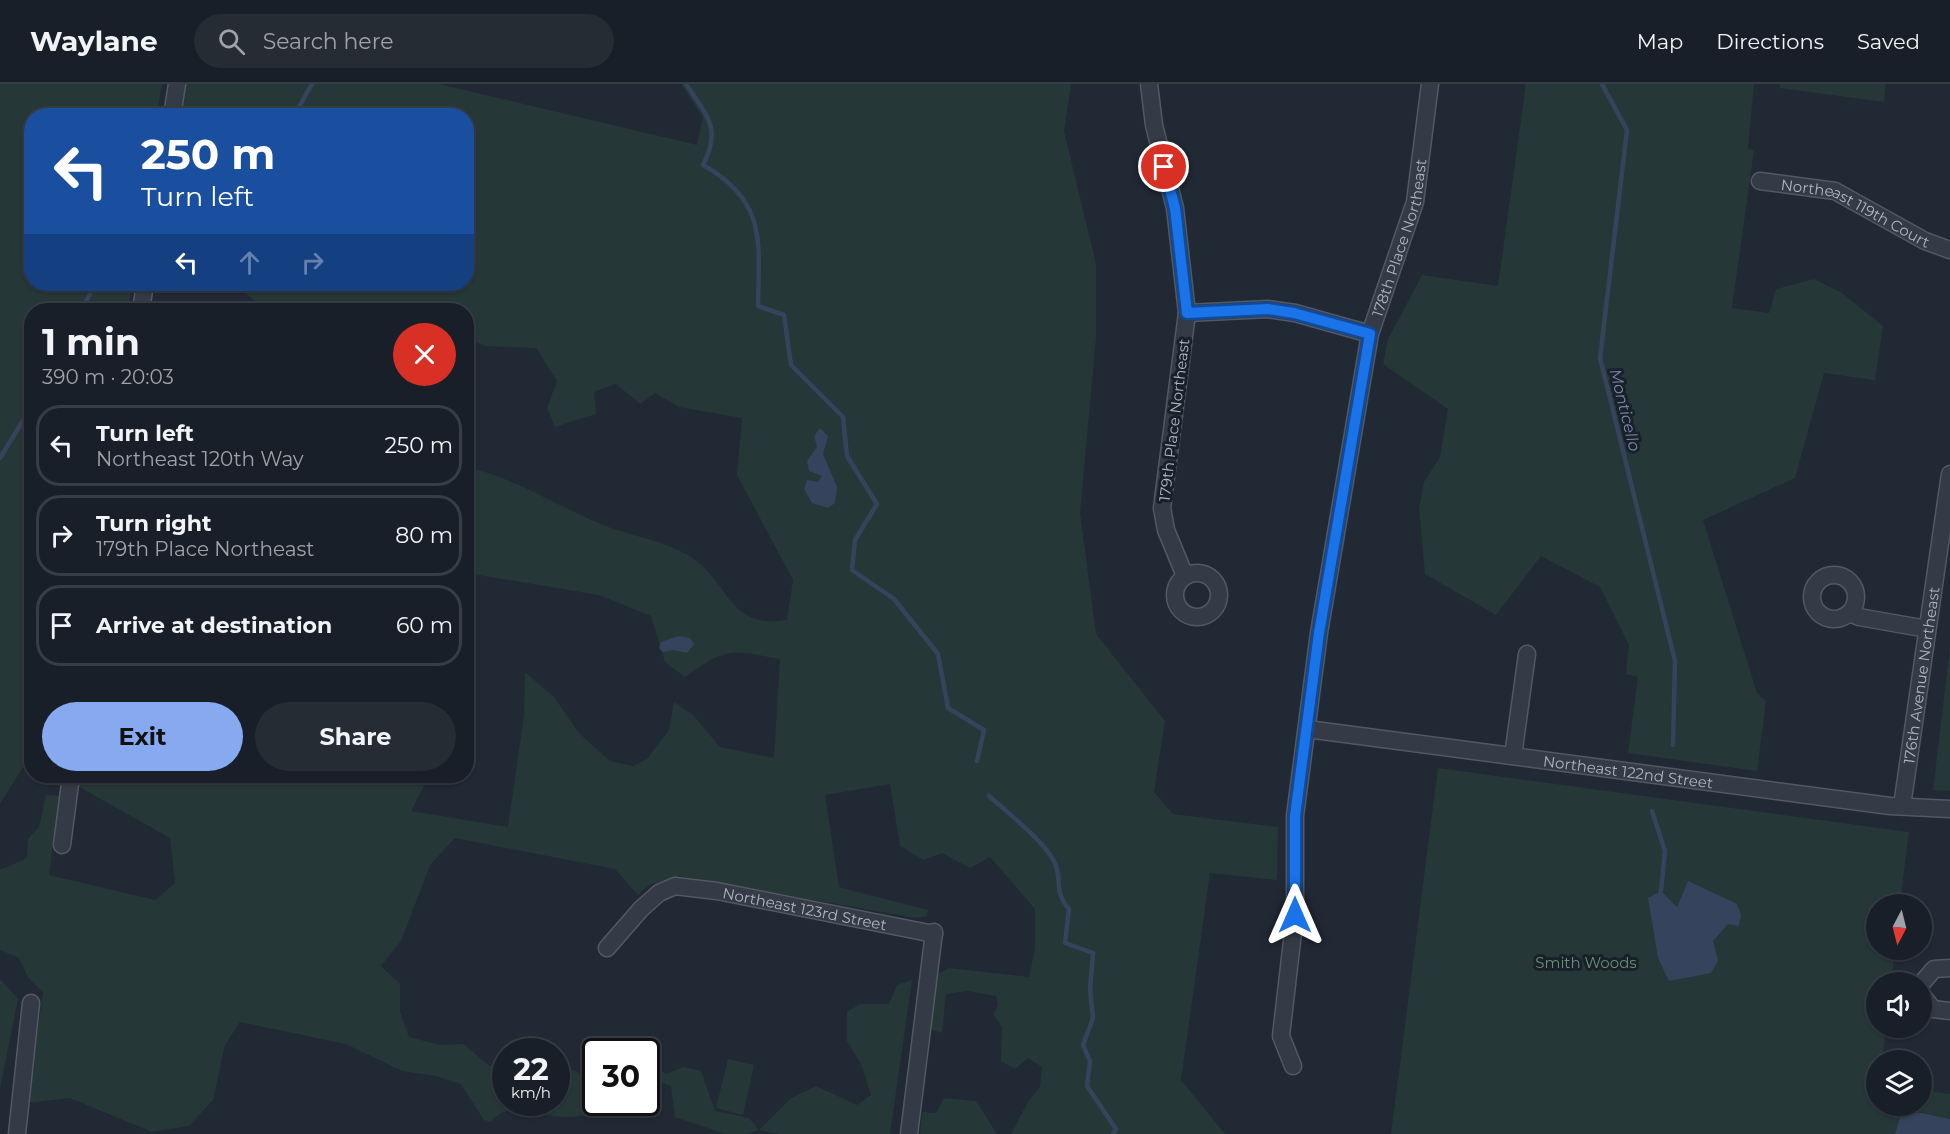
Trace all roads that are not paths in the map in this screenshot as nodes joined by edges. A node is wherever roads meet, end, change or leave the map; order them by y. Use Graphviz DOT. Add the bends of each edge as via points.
graph roads {
  1 [pos="177,84"];
  2 [pos="1149,84"];
  3 [pos="1430,84"];
  4 [pos="173,108"];
  5 [pos="1760,181"];
  6 [pos="1950,250"];
  7 [pos="1187,313"];
  8 [pos="1370,334"];
  9 [pos="1950,474"];
  10 [pos="1185,576"];
  11 [pos="1850,613"];
  12 [pos="1927,628"];
  13 [pos="1527,654"];
  14 [pos="1307,729"];
  15 [pos="1513,756"];
  16 [pos="70,783"];
  17 [pos="1902,806"];
  18 [pos="1950,809"];
  19 [pos="62,845"];
  20 [pos="607,948"];
  21 [pos="1950,968"];
  22 [pos="1931,972"];
  23 [pos="31,1003"];
  24 [pos="1932,1008"];
  25 [pos="1950,1011"];
  26 [pos="1293,1066"];
  27 [pos="17,1134"];
  28 [pos="909,1134"];
  1 -- 4 [label="street"];
  2 -- 7 [label="street, 179th Place Northeast" via="1154,125 1175,208"];
  3 -- 8 [label="street, 178th Place Northeast" via="1415,202"];
  5 -- 6 [label="street, Northeast 119th Court" via="1835,191 1925,241"];
  7 -- 8 [label="street" via="1268,309"];
  7 -- 10 [label="street, 179th Place Northeast" via="1162,508 1166,530"];
  8 -- 14 [label="street, 178th Place Northeast" via="1319,633"];
  9 -- 12 [label="street, 176th Avenue Northeast"];
  11 -- 12 [label="street"];
  12 -- 17 [label="street, 176th Avenue Northeast"];
  13 -- 15 [label="street"];
  14 -- 15 [label="street, Northeast 122nd Street"];
  14 -- 26 [label="street, 178th Place Northeast" via="1295,816 1295,915 1281,1036"];
  15 -- 17 [label="street, Northeast 122nd Street"];
  16 -- 19 [label="street"];
  17 -- 18 [label="street, Northeast 122nd Street"];
  20 -- 28 [label="street, Northeast 123rd Street" via="659,892 675,886 934,933"];
  21 -- 22 [label="street"];
  23 -- 27 [label="street"];
  24 -- 25 [label="street"];
}
